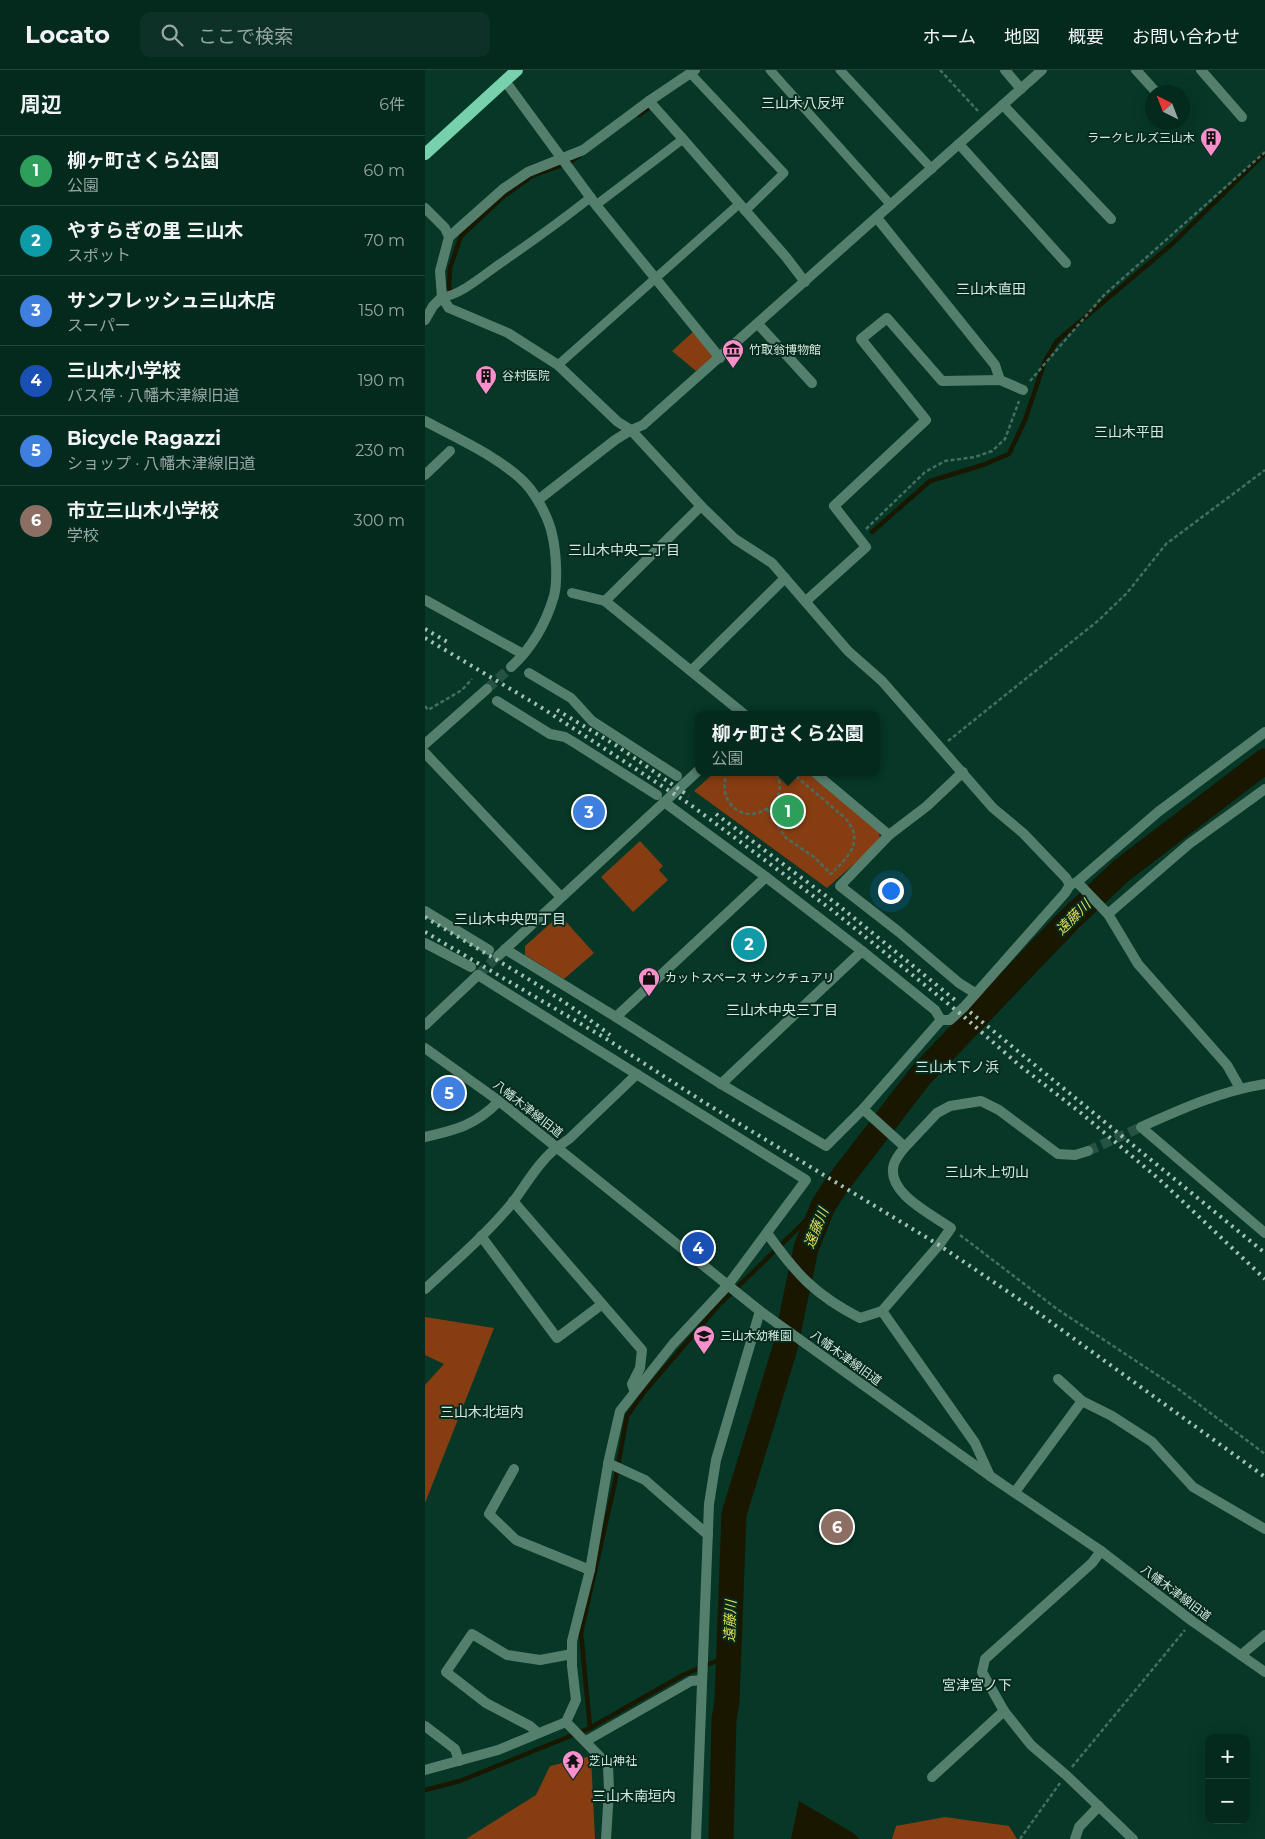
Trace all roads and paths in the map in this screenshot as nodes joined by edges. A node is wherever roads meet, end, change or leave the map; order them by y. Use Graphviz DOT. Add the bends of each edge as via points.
graph roads {
  1 [pos="517,70"];
  2 [pos="770,70"];
  3 [pos="840,70"];
  4 [pos="940,70"];
  5 [pos="1005,70"];
  6 [pos="1042,70"];
  7 [pos="1136,70"];
  8 [pos="1201,70"];
  9 [pos="693,72"];
  10 [pos="505,81"];
  11 [pos="1150,85"];
  12 [pos="1021,89"];
  13 [pos="649,101"];
  14 [pos="1003,105"];
  15 [pos="1242,117"];
  16 [pos="987,120"];
  17 [pos="683,138"];
  18 [pos="959,144"];
  19 [pos="1265,152"];
  20 [pos="425,154"];
  21 [pos="563,159"];
  22 [pos="932,169"];
  23 [pos="594,201"];
  24 [pos="891,206"];
  25 [pos="742,207"];
  26 [pos="425,208"];
  27 [pos="877,218"];
  28 [pos="1111,219"];
  29 [pos="449,237"];
  30 [pos="1066,262"];
  31 [pos="656,279"];
  32 [pos="805,282"];
  33 [pos="446,297"];
  34 [pos="425,320"];
  35 [pos="758,324"];
  36 [pos="720,358"];
  37 [pos="558,365"];
  38 [pos="1000,380"];
  39 [pos="812,383"];
  40 [pos="1023,390"];
  41 [pos="425,421"];
  42 [pos="631,430"];
  43 [pos="450,451"];
  44 [pos="1265,470"];
  45 [pos="425,475"];
  46 [pos="538,500"];
  47 [pos="701,506"];
  48 [pos="858,536"];
  49 [pos="785,578"];
  50 [pos="573,593"];
  51 [pos="425,600"];
  52 [pos="605,601"];
  53 [pos="806,601"];
  54 [pos="523,654"];
  55 [pos="511,667"];
  56 [pos="691,671"];
  57 [pos="529,673"];
  58 [pos="472,679"];
  59 [pos="487,689"];
  60 [pos="497,701"];
  61 [pos="425,706"];
  62 [pos="740,711"];
  63 [pos="1265,732"];
  64 [pos="425,744"];
  65 [pos="941,747"];
  66 [pos="425,753"];
  67 [pos="963,772"];
  68 [pos="695,773"];
  69 [pos="677,776"];
  70 [pos="726,776"];
  71 [pos="776,776"];
  72 [pos="796,776"];
  73 [pos="819,776"];
  74 [pos="1265,789"];
  75 [pos="661,799"];
  76 [pos="767,809"];
  77 [pos="889,835"];
  78 [pos="835,870"];
  79 [pos="766,877"];
  80 [pos="844,880"];
  81 [pos="1076,885"];
  82 [pos="561,897"];
  83 [pos="425,911"];
  84 [pos="1106,912"];
  85 [pos="425,943"];
  86 [pos="862,950"];
  87 [pos="497,952"];
  88 [pos="474,971"];
  89 [pos="975,993"];
  90 [pos="616,1017"];
  91 [pos="941,1020"];
  92 [pos="425,1025"];
  93 [pos="425,1048"];
  94 [pos="637,1074"];
  95 [pos="721,1084"];
  96 [pos="1265,1084"];
  97 [pos="1240,1088"];
  98 [pos="499,1101"];
  99 [pos="863,1109"];
  100 [pos="425,1136"];
  101 [pos="905,1147"];
  102 [pos="556,1148"];
  103 [pos="1088,1151"];
  104 [pos="513,1201"];
  105 [pos="951,1228"];
  106 [pos="767,1233"];
  107 [pos="1265,1233"];
  108 [pos="481,1236"];
  109 [pos="728,1285"];
  110 [pos="425,1289"];
  111 [pos="601,1305"];
  112 [pos="760,1311"];
  113 [pos="882,1311"];
  114 [pos="1058,1378"];
  115 [pos="635,1391"];
  116 [pos="1082,1401"];
  117 [pos="1265,1454"];
  118 [pos="608,1463"];
  119 [pos="514,1469"];
  120 [pos="990,1476"];
  121 [pos="1015,1492"];
  122 [pos="1265,1529"];
  123 [pos="708,1535"];
  124 [pos="1101,1551"];
  125 [pos="590,1570"];
  126 [pos="1193,1621"];
  127 [pos="1265,1635"];
  128 [pos="572,1654"];
  129 [pos="1241,1655"];
  130 [pos="1265,1672"];
  131 [pos="702,1680"];
  132 [pos="1004,1711"];
  133 [pos="568,1724"];
  134 [pos="425,1726"];
  135 [pos="538,1733"];
  136 [pos="583,1739"];
  137 [pos="459,1761"];
  138 [pos="425,1770"];
  139 [pos="1066,1775"];
  140 [pos="932,1777"];
  141 [pos="1099,1806"];
  142 [pos="606,1839"];
  143 [pos="696,1839"];
  144 [pos="1020,1839"];
  145 [pos="1075,1839"];
  146 [pos="1133,1839"];
  1 -- 10 [label="main road"];
  2 -- 24 [label="lane"];
  3 -- 22 [label="lane"];
  4 -- 16 [label="path"];
  5 -- 12 [label="street"];
  6 -- 12 [label="street"];
  7 -- 11 [label="street"];
  8 -- 15 [label="street"];
  9 -- 13 [label="street"];
  9 -- 25 [label="lane" via="784,173"];
  10 -- 20 [label="main road"];
  10 -- 21 [label="street"];
  12 -- 14 [label="street"];
  13 -- 17 [label="street"];
  13 -- 21 [label="street" via="583,150"];
  14 -- 16 [label="street"];
  14 -- 28 [label="street"];
  16 -- 18 [label="street"];
  17 -- 23 [label="lane"];
  17 -- 25 [label="street"];
  18 -- 22 [label="street"];
  18 -- 30 [label="street"];
  19 -- 40 [label="path" via="1104,295"];
  21 -- 23 [label="street"];
  21 -- 29 [label="street" via="528,172 503,189"];
  22 -- 24 [label="street"];
  23 -- 31 [label="street"];
  23 -- 33 [label="lane" via="460,291"];
  24 -- 27 [label="street"];
  25 -- 31 [label="lane"];
  25 -- 32 [label="street"];
  26 -- 29 [label="street" via="445,228"];
  27 -- 32 [label="street"];
  27 -- 38 [label="street" via="995,365"];
  29 -- 33 [label="street" via="440,271"];
  31 -- 36 [label="street"];
  31 -- 37 [label="lane"];
  32 -- 35 [label="street"];
  33 -- 34 [label="street" via="433,306"];
  33 -- 37 [label="street" via="449,308 508,333"];
  35 -- 36 [label="street"];
  35 -- 39 [label="street"];
  36 -- 42 [label="street" via="643,425"];
  37 -- 42 [label="street" via="618,422"];
  38 -- 40 [label="street"];
  38 -- 48 [label="street" via="942,381 887,318 861,339 926,420 834,506"];
  40 -- 48 [label="path" via="1005,438 993,452 945,461 925,472"];
  41 -- 46 [label="street" via="501,464"];
  42 -- 46 [label="street"];
  42 -- 47 [label="street"];
  43 -- 45 [label="street"];
  44 -- 65 [label="path" via="1165,544 1127,592 1099,620"];
  46 -- 54 [label="street" via="552,534 555,593 541,630"];
  47 -- 49 [label="street" via="735,540 773,563"];
  47 -- 52 [label="street"];
  48 -- 53 [label="street" via="866,547"];
  49 -- 53 [label="street"];
  49 -- 56 [label="street"];
  50 -- 52 [label="street"];
  51 -- 54 [label="street"];
  52 -- 56 [label="street"];
  53 -- 65 [label="street" via="848,651 882,681"];
  54 -- 55 [label="street"];
  56 -- 62 [label="street"];
  57 -- 69 [label="street" via="571,698 592,721"];
  58 -- 61 [label="path" via="462,690 428,710"];
  59 -- 64 [label="street"];
  60 -- 75 [label="street" via="550,734 565,737"];
  63 -- 81 [label="street" via="1158,812"];
  65 -- 67 [label="street"];
  66 -- 82 [label="street"];
  67 -- 77 [label="street" via="927,806"];
  67 -- 81 [label="street" via="993,808"];
  68 -- 75 [label="street"];
  70 -- 76 [label="path" via="725,794 735,809 753,814"];
  71 -- 76 [label="path" via="779,792"];
  72 -- 78 [label="path" via="851,826 855,838 852,851"];
  73 -- 77 [label="street"];
  74 -- 84 [label="street" via="1189,844"];
  75 -- 79 [label="street"];
  75 -- 82 [label="street"];
  76 -- 78 [label="path" via="786,838 814,857 831,874"];
  77 -- 80 [label="street"];
  78 -- 80 [label="path"];
  79 -- 86 [label="street"];
  79 -- 90 [label="street"];
  80 -- 89 [label="street" via="839,886"];
  81 -- 84 [label="street"];
  81 -- 89 [label="street" via="1065,893"];
  82 -- 87 [label="street"];
  83 -- 87 [label="street"];
  84 -- 97 [label="street" via="1138,964 1227,1065"];
  85 -- 88 [label="street"];
  86 -- 91 [label="street" via="935,1010"];
  86 -- 95 [label="street"];
  87 -- 90 [label="street"];
  88 -- 92 [label="street"];
  88 -- 94 [label="street"];
  89 -- 91 [label="street" via="950,1020"];
  90 -- 95 [label="street"];
  91 -- 99 [label="street"];
  93 -- 98 [label="street, 八幡木津線旧道"];
  94 -- 102 [label="street"];
  94 -- 106 [label="street" via="806,1180"];
  95 -- 99 [label="street" via="826,1146"];
  96 -- 97 [label="street"];
  97 -- 107 [label="street" via="1141,1127"];
  98 -- 100 [label="street" via="488,1112 458,1129"];
  98 -- 102 [label="street, 八幡木津線旧道"];
  99 -- 101 [label="street"];
  101 -- 103 [label="street" via="937,1113 950,1106 981,1101 999,1110 1058,1154 1075,1155"];
  101 -- 105 [label="street" via="894,1164 893,1181 903,1195"];
  102 -- 104 [label="street" via="546,1156"];
  102 -- 109 [label="street, 八幡木津線旧道"];
  104 -- 108 [label="street"];
  104 -- 111 [label="street"];
  105 -- 113 [label="street"];
  105 -- 117 [label="path" via="1057,1308 1177,1388"];
  106 -- 109 [label="street"];
  106 -- 113 [label="street" via="810,1286 837,1306 860,1318"];
  108 -- 110 [label="street"];
  108 -- 111 [label="street" via="557,1338"];
  109 -- 112 [label="street, 八幡木津線旧道"];
  109 -- 115 [label="street"];
  111 -- 115 [label="street" via="642,1350 640,1368 632,1384"];
  112 -- 120 [label="street, 八幡木津線旧道"];
  112 -- 123 [label="street" via="716,1460"];
  113 -- 120 [label="street" via="975,1443"];
  114 -- 116 [label="street"];
  115 -- 118 [label="street" via="620,1411"];
  116 -- 121 [label="street"];
  116 -- 122 [label="street" via="1152,1442 1193,1487"];
  118 -- 123 [label="street" via="645,1480"];
  118 -- 125 [label="street"];
  119 -- 125 [label="street" via="489,1514 516,1540"];
  120 -- 121 [label="street, 八幡木津線旧道"];
  121 -- 124 [label="street, 八幡木津線旧道"];
  123 -- 131 [label="street"];
  124 -- 126 [label="street, 八幡木津線旧道"];
  124 -- 132 [label="street" via="1092,1563 985,1659 982,1672"];
  125 -- 128 [label="street" via="572,1641"];
  126 -- 129 [label="street, 八幡木津線旧道"];
  126 -- 139 [label="path"];
  127 -- 129 [label="street"];
  128 -- 133 [label="street" via="577,1700"];
  128 -- 135 [label="street" via="539,1660 507,1655 472,1634 446,1672 486,1703 531,1726"];
  129 -- 130 [label="street, 八幡木津線旧道"];
  131 -- 136 [label="street" via="691,1681"];
  131 -- 143 [label="street"];
  132 -- 139 [label="street" via="1031,1745"];
  132 -- 140 [label="street"];
  133 -- 135 [label="street"];
  133 -- 136 [label="street"];
  134 -- 137 [label="street" via="455,1749"];
  135 -- 137 [label="street" via="498,1750"];
  136 -- 142 [label="street" via="608,1765"];
  137 -- 138 [label="street"];
  139 -- 141 [label="street"];
  139 -- 144 [label="path"];
  141 -- 145 [label="street" via="1079,1827"];
  141 -- 146 [label="street"];
}
